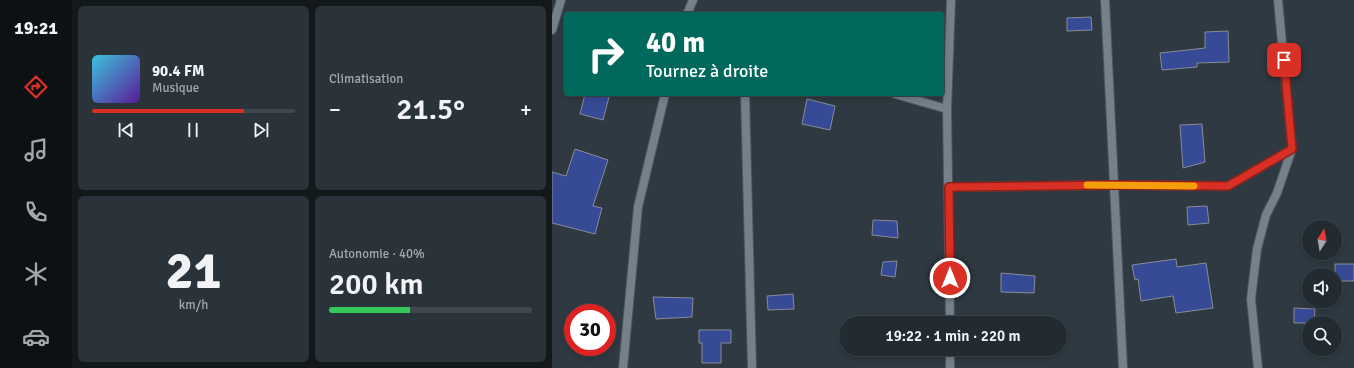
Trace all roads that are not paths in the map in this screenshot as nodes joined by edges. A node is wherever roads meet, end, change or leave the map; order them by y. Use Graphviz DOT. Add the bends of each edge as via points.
graph roads {
  1 [pos="561,0"];
  2 [pos="693,0"];
  3 [pos="951,0"];
  4 [pos="1105,0"];
  5 [pos="1278,0"];
  6 [pos="688,12"];
  7 [pos="554,13"];
  8 [pos="564,16"];
  9 [pos="552,30"];
  10 [pos="665,96"];
  11 [pos="745,96"];
  12 [pos="902,96"];
  13 [pos="947,110"];
  14 [pos="1292,149"];
  15 [pos="1116,185"];
  16 [pos="949,187"];
  17 [pos="950,316"];
  18 [pos="950,356"];
  19 [pos="623,368"];
  20 [pos="752,368"];
  21 [pos="950,368"];
  22 [pos="1124,368"];
  23 [pos="1258,368"];
  1 -- 7 [label="street"];
  2 -- 6 [label="street"];
  3 -- 13 [label="street"];
  4 -- 15 [label="street"];
  5 -- 14 [label="street"];
  7 -- 8 [label="street"];
  7 -- 9 [label="street"];
  10 -- 19 [label="street" via="638,208"];
  11 -- 20 [label="street"];
  12 -- 13 [label="street"];
  13 -- 16 [label="street"];
  14 -- 15 [label="street" via="1228,186"];
  14 -- 23 [label="street" via="1266,216 1257,250 1251,299"];
  15 -- 16 [label="street"];
  15 -- 22 [label="street"];
  16 -- 17 [label="street"];
  18 -- 21 [label="street"];
}
